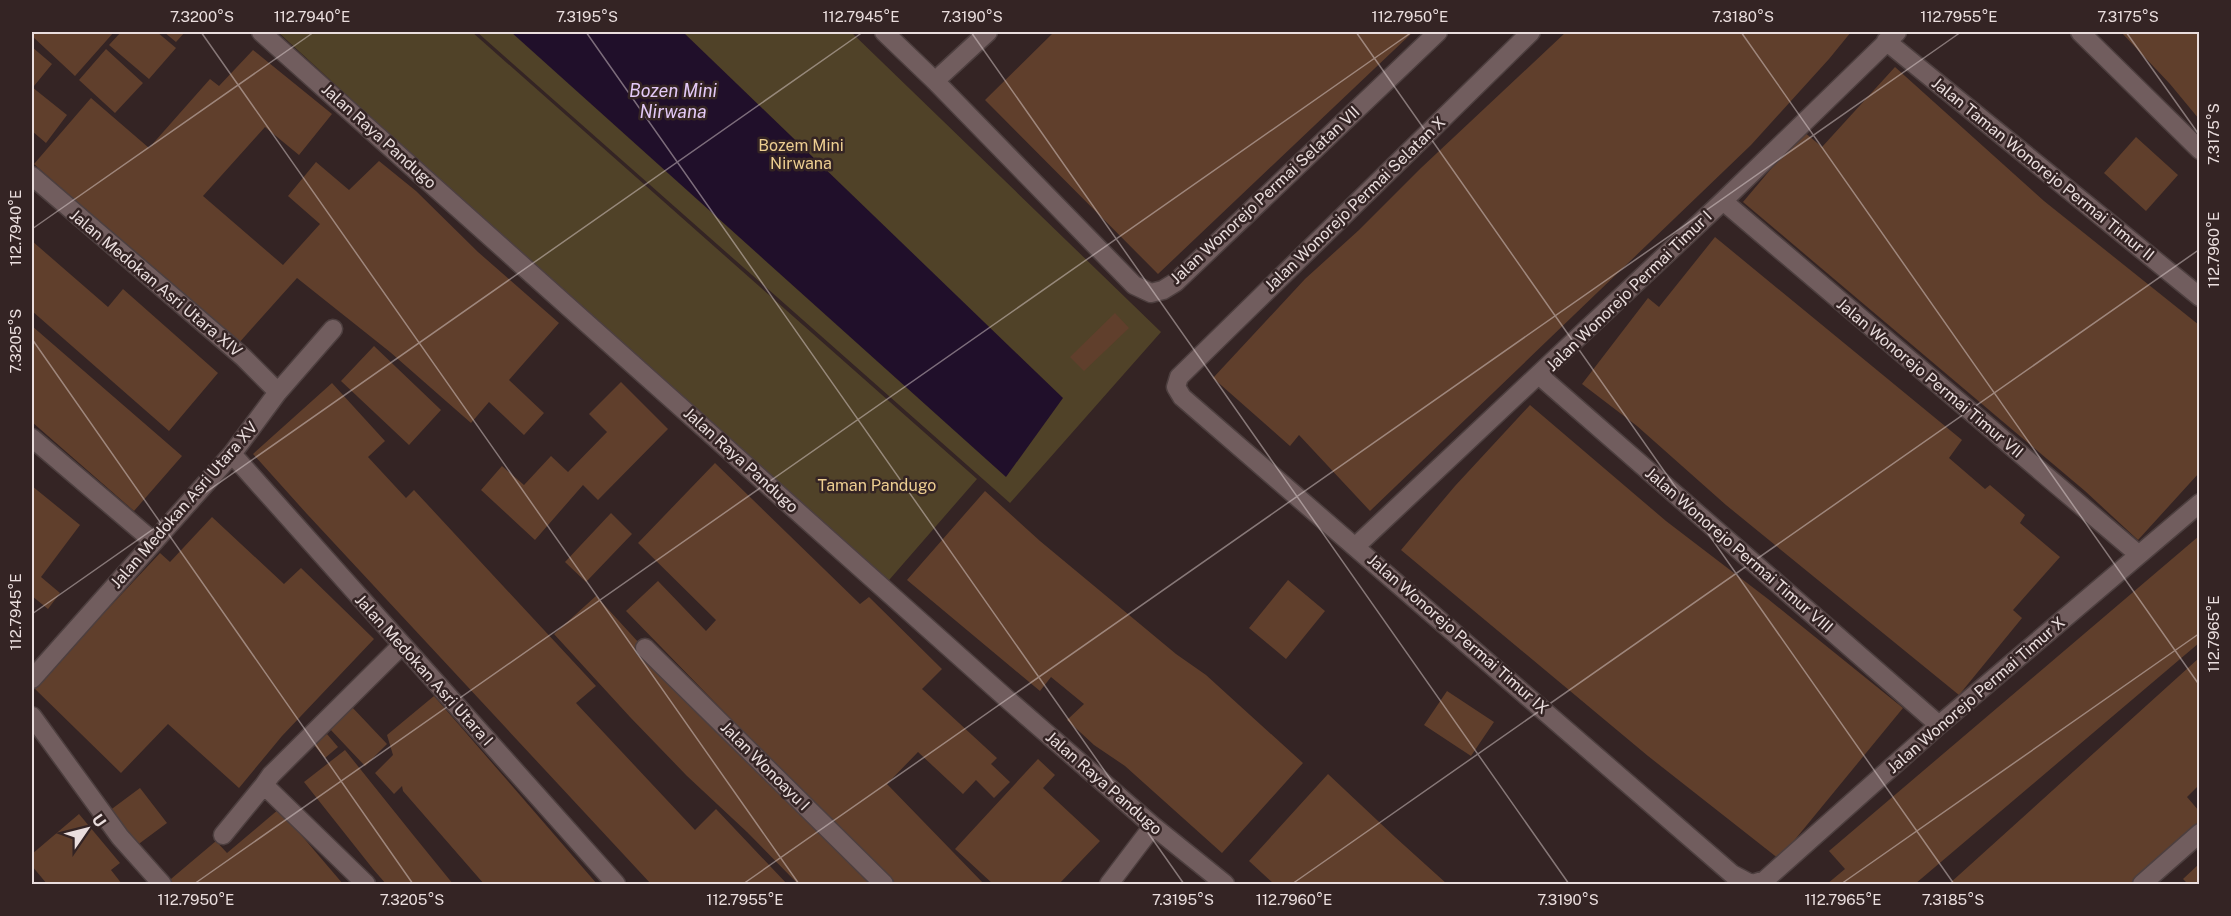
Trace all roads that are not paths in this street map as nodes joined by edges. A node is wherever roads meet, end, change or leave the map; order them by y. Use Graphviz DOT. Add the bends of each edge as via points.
graph roads {
  1 [pos="261,32"];
  2 [pos="884,32"];
  3 [pos="988,32"];
  4 [pos="1438,32"];
  5 [pos="1531,32"];
  6 [pos="2080,32"];
  7 [pos="1892,36"];
  8 [pos="935,81"];
  9 [pos="2199,150"];
  10 [pos="32,176"];
  11 [pos="1723,201"];
  12 [pos="2199,297"];
  13 [pos="333,329"];
  14 [pos="1540,376"];
  15 [pos="1179,377"];
  16 [pos="278,392"];
  17 [pos="32,438"];
  18 [pos="232,454"];
  19 [pos="2199,503"];
  20 [pos="154,542"];
  21 [pos="1356,546"];
  22 [pos="2138,555"];
  23 [pos="402,645"];
  24 [pos="645,648"];
  25 [pos="32,679"];
  26 [pos="32,716"];
  27 [pos="1939,725"];
  28 [pos="267,780"];
  29 [pos="1153,826"];
  30 [pos="2199,833"];
  31 [pos="223,835"];
  32 [pos="162,885"];
  33 [pos="366,885"];
  34 [pos="616,885"];
  35 [pos="884,885"];
  36 [pos="1109,885"];
  37 [pos="1225,885"];
  38 [pos="1751,885"];
  39 [pos="2142,885"];
  1 -- 29 [label="street, Jalan Raya Pandugo"];
  2 -- 8 [label="street, Jalan Wonorejo Permai Selatan VII"];
  3 -- 8 [label="street"];
  4 -- 8 [label="street, Jalan Wonorejo Permai Selatan VII" via="1176,282 1151,293 1134,285"];
  5 -- 15 [label="street, Jalan Wonorejo Permai Selatan X"];
  6 -- 9 [label="street"];
  7 -- 11 [label="street, Jalan Wonorejo Permai Timur I"];
  7 -- 12 [label="street, Jalan Taman Wonorejo Permai Timur II"];
  10 -- 16 [label="street, Jalan Medokan Asri Utara XIV" via="243,357"];
  11 -- 14 [label="street, Jalan Wonorejo Permai Timur I"];
  11 -- 22 [label="street, Jalan Wonorejo Permai Timur VII"];
  13 -- 16 [label="street, Jalan Medokan Asri Utara XV"];
  14 -- 21 [label="street, Jalan Wonorejo Permai Timur I"];
  14 -- 27 [label="street, Jalan Wonorejo Permai Timur VIII"];
  15 -- 21 [label="street, Jalan Wonorejo Permai Timur IX" via="1176,387 1182,397"];
  16 -- 18 [label="street, Jalan Medokan Asri Utara XV"];
  17 -- 20 [label="street"];
  18 -- 20 [label="street, Jalan Medokan Asri Utara XV"];
  18 -- 23 [label="street, Jalan Medokan Asri Utara I"];
  19 -- 22 [label="street, Jalan Wonorejo Permai Timur X"];
  20 -- 25 [label="street, Jalan Medokan Asri Utara XV"];
  21 -- 38 [label="street, Jalan Wonorejo Permai Timur IX" via="1732,874"];
  22 -- 27 [label="street, Jalan Wonorejo Permai Timur X"];
  23 -- 28 [label="street"];
  23 -- 34 [label="street, Jalan Medokan Asri Utara I"];
  24 -- 35 [label="street, Jalan Wonoayu I"];
  26 -- 32 [label="street" via="120,837"];
  27 -- 38 [label="street, Jalan Wonorejo Permai Timur X" via="1765,880"];
  28 -- 31 [label="street"];
  28 -- 33 [label="street"];
  29 -- 36 [label="street"];
  29 -- 37 [label="street, Jalan Raya Pandugo"];
  30 -- 39 [label="street"];
}
